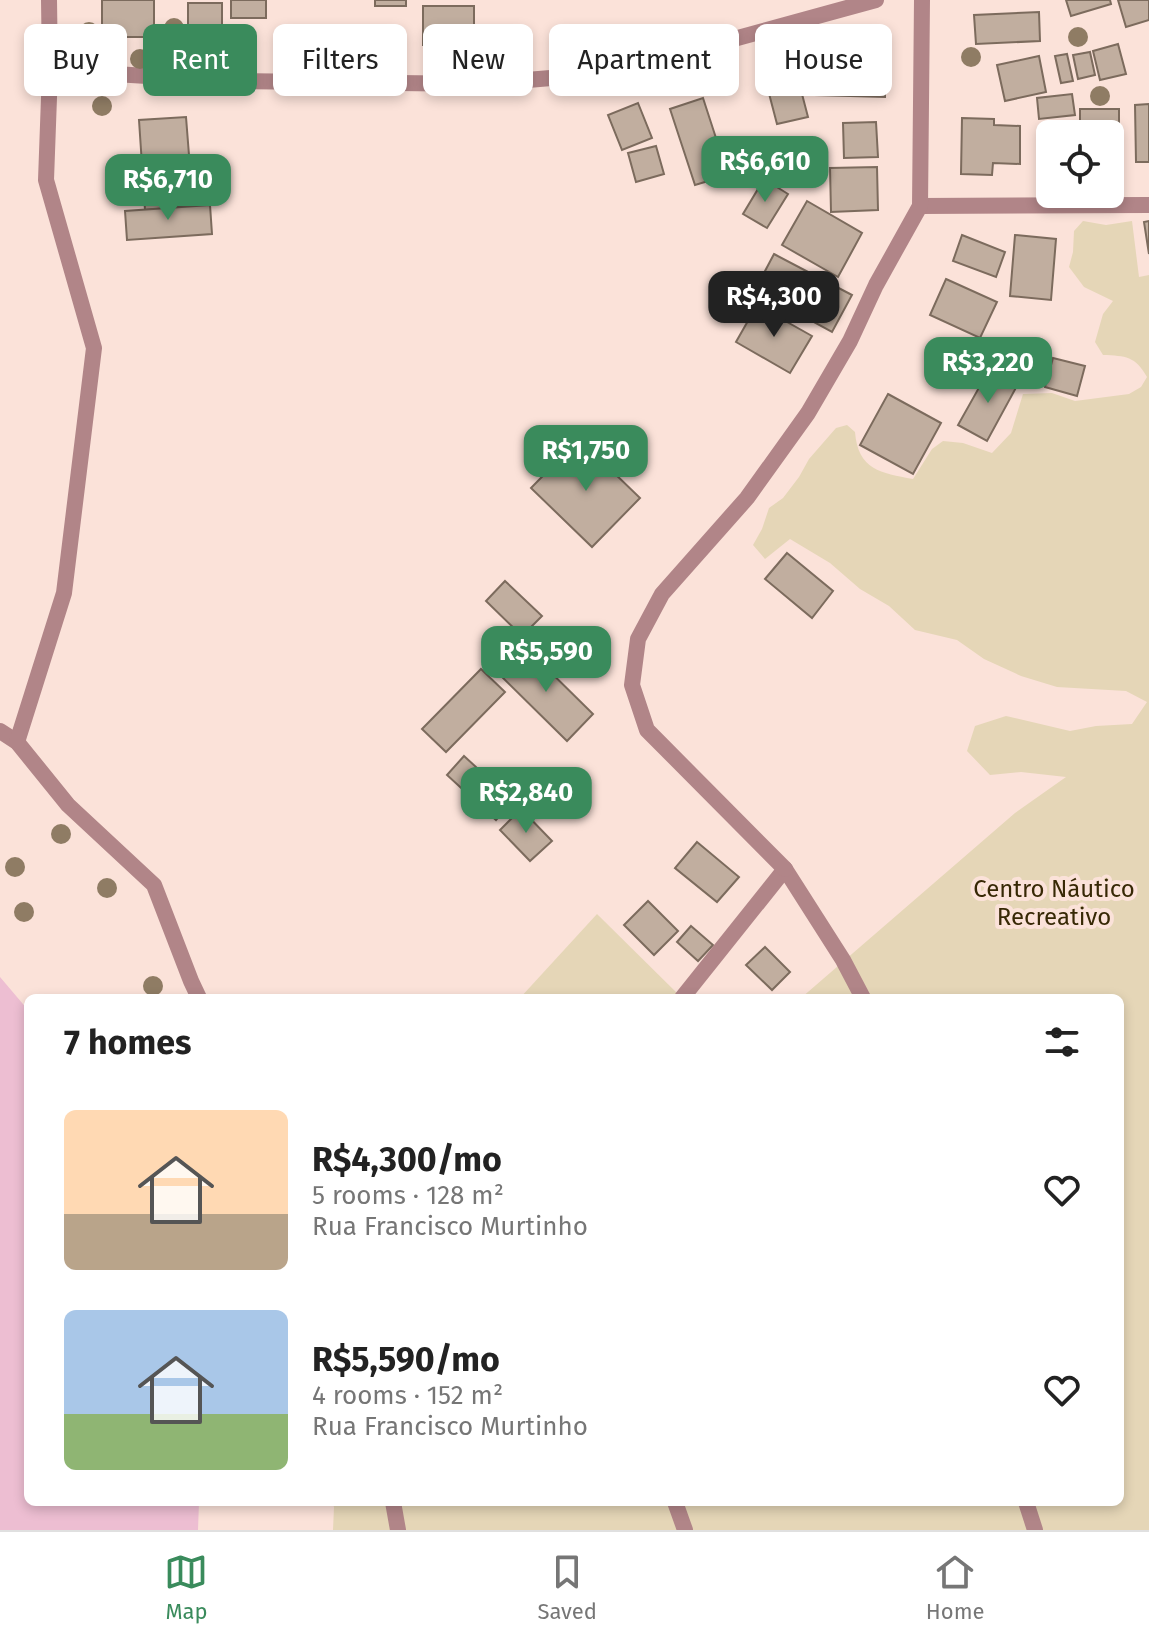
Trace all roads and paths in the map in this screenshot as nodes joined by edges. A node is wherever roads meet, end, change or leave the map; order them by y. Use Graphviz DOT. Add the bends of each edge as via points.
graph roads {
  1 [pos="49,0"];
  2 [pos="876,0"];
  3 [pos="922,0"];
  4 [pos="49,24"];
  5 [pos="127,75"];
  6 [pos="49,96"];
  7 [pos="1149,205"];
  8 [pos="920,206"];
  9 [pos="0,731"];
  10 [pos="17,742"];
  11 [pos="785,869"];
  12 [pos="197,994"];
  13 [pos="685,994"];
  14 [pos="861,994"];
  15 [pos="394,1506"];
  16 [pos="676,1506"];
  17 [pos="1027,1506"];
  18 [pos="398,1530"];
  19 [pos="685,1530"];
  20 [pos="1035,1530"];
  1 -- 4 [label="street"];
  2 -- 5 [label="street" via="610,73 480,84"];
  3 -- 8 [label="street"];
  6 -- 10 [label="street" via="46,180 94,348 64,593"];
  7 -- 8 [label="street"];
  8 -- 11 [label="street" via="808,413 747,498 662,594 638,639 632,685 647,730"];
  9 -- 10 [label="street"];
  10 -- 12 [label="street" via="68,805 154,885"];
  11 -- 13 [label="street"];
  11 -- 14 [label="street"];
  15 -- 18 [label="street"];
  16 -- 19 [label="street"];
  17 -- 20 [label="street"];
}
